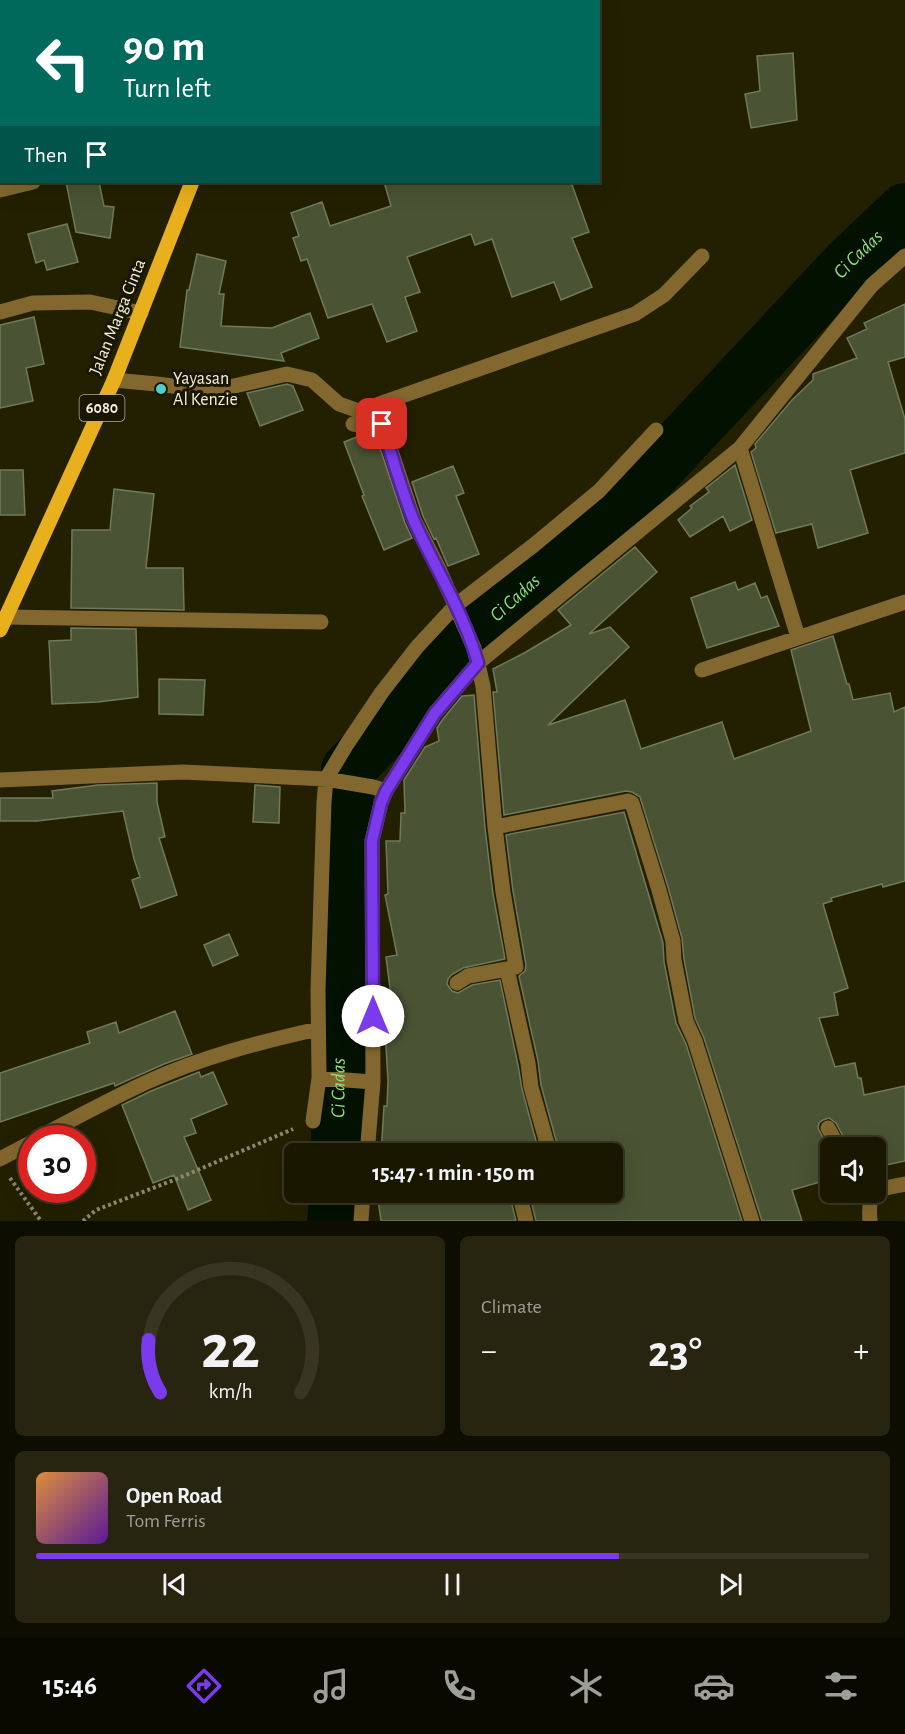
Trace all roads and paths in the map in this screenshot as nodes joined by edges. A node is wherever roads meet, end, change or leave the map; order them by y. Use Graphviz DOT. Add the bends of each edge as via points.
graph roads {
  1 [pos="29,183"];
  2 [pos="192,183"];
  3 [pos="0,190"];
  4 [pos="702,256"];
  5 [pos="905,256"];
  6 [pos="0,312"];
  7 [pos="141,313"];
  8 [pos="114,380"];
  9 [pos="353,423"];
  10 [pos="656,430"];
  11 [pos="740,448"];
  12 [pos="905,602"];
  13 [pos="456,608"];
  14 [pos="321,622"];
  15 [pos="3,623"];
  16 [pos="798,637"];
  17 [pos="478,663"];
  18 [pos="702,670"];
  19 [pos="0,780"];
  20 [pos="332,780"];
  21 [pos="379,789"];
  22 [pos="495,827"];
  23 [pos="507,969"];
  24 [pos="457,983"];
  25 [pos="318,1029"];
  26 [pos="321,1078"];
  27 [pos="368,1082"];
  28 [pos="313,1121"];
  29 [pos="62,1125"];
  30 [pos="828,1128"];
  31 [pos="832,1137"];
  32 [pos="367,1143"];
  33 [pos="547,1143"];
  34 [pos="18,1149"];
  35 [pos="0,1159"];
  36 [pos="7,1174"];
  37 [pos="905,1184"];
  38 [pos="886,1188"];
  39 [pos="362,1203"];
  40 [pos="522,1203"];
  41 [pos="867,1203"];
  42 [pos="41,1221"];
  43 [pos="83,1221"];
  44 [pos="361,1221"];
  45 [pos="526,1221"];
  46 [pos="752,1221"];
  47 [pos="870,1221"];
  1 -- 3 [label="street"];
  2 -- 7 [label="main road, Jalan Marga Cinta / 6080"];
  4 -- 8 [label="street" via="664,295 635,314 359,411 339,404 312,380 287,374 212,391"];
  5 -- 11 [label="street" via="872,285"];
  6 -- 7 [label="street" via="33,303 90,302"];
  7 -- 8 [label="main road, Jalan Marga Cinta / 6080"];
  8 -- 15 [label="main road, Jalan Marga Cinta / 6080"];
  9 -- 13 [label="street" via="382,424 414,520"];
  10 -- 13 [label="street" via="599,491"];
  11 -- 16 [label="street"];
  11 -- 17 [label="street"];
  12 -- 16 [label="street"];
  13 -- 17 [label="street"];
  13 -- 20 [label="street" via="417,647 382,692 347,744"];
  14 -- 15 [label="street"];
  16 -- 18 [label="street"];
  17 -- 21 [label="street"];
  17 -- 22 [label="street"];
  19 -- 20 [label="street" via="183,772"];
  20 -- 21 [label="street"];
  20 -- 25 [label="street" via="323,825"];
  21 -- 27 [label="street" via="381,803 372,841"];
  22 -- 23 [label="street" via="516,968"];
  22 -- 46 [label="street" via="632,803 673,941 686,1021"];
  23 -- 24 [label="street" via="468,976"];
  23 -- 33 [label="street"];
  25 -- 26 [label="street"];
  25 -- 29 [label="street" via="225,1052 148,1081"];
  26 -- 27 [label="street"];
  26 -- 28 [label="street"];
  27 -- 32 [label="street"];
  28 -- 43 [label="path" via="96,1210"];
  30 -- 31 [label="street"];
  34 -- 35 [label="street"];
  36 -- 42 [label="path"];
  37 -- 38 [label="street"];
  39 -- 44 [label="street"];
  40 -- 45 [label="street"];
  41 -- 47 [label="street"];
}
